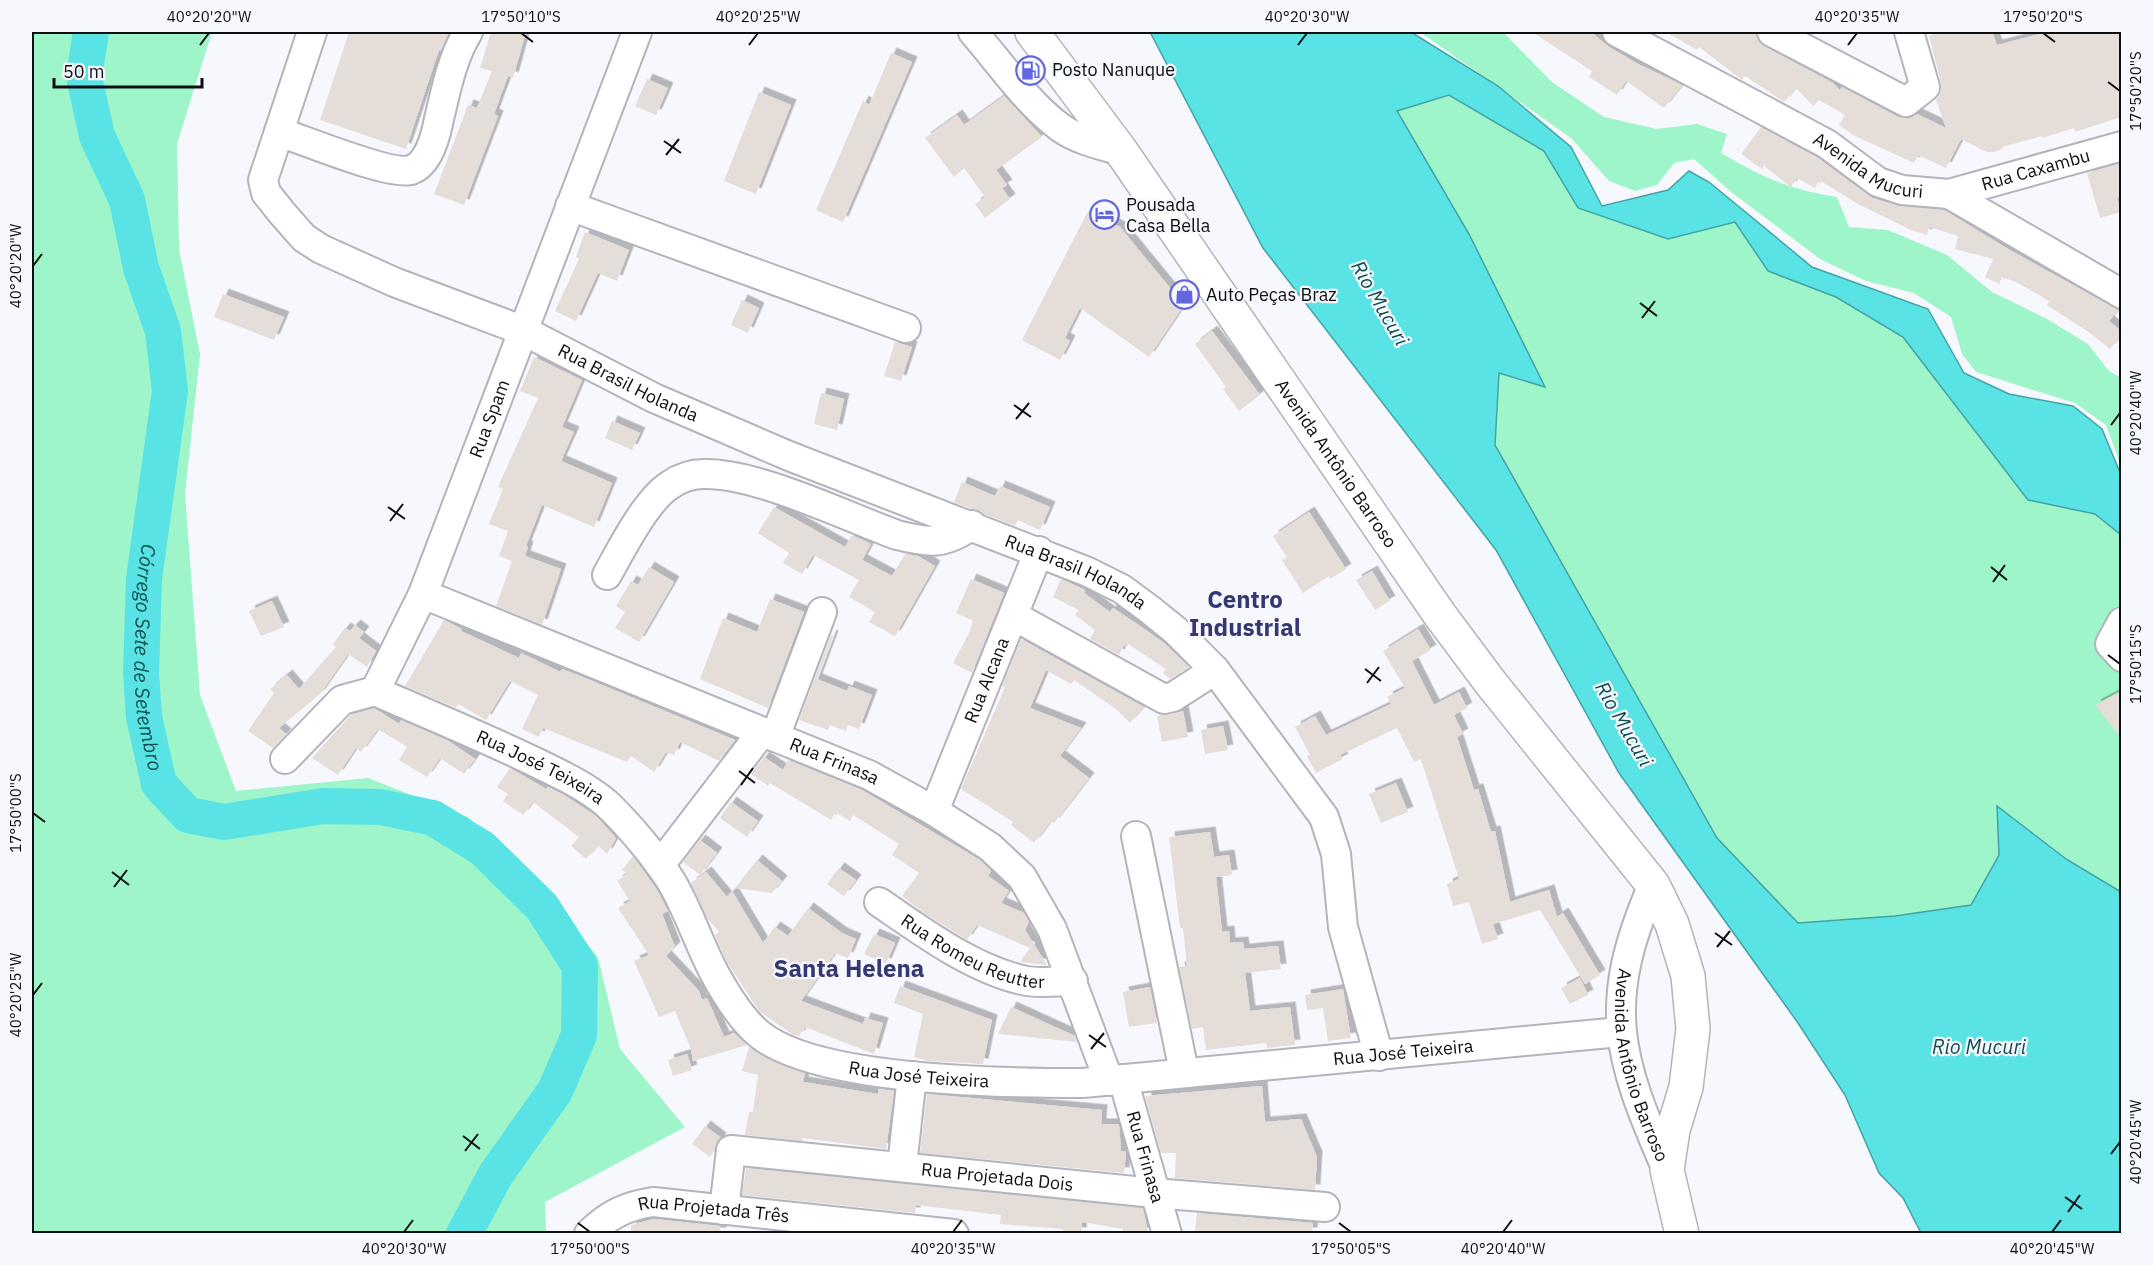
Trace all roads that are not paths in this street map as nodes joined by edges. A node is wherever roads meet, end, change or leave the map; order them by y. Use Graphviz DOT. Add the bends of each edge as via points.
graph roads {
  1 [pos="312,32"];
  2 [pos="468,32"];
  3 [pos="638,32"];
  4 [pos="973,32"];
  5 [pos="1032,32"];
  6 [pos="1617,32"];
  7 [pos="1772,32"];
  8 [pos="1909,32"];
  9 [pos="1653,40"];
  10 [pos="279,132"];
  11 [pos="2121,146"];
  12 [pos="1121,152"];
  13 [pos="1949,194"];
  14 [pos="570,206"];
  15 [pos="2121,294"];
  16 [pos="906,328"];
  17 [pos="524,331"];
  18 [pos="972,525"];
  19 [pos="1038,551"];
  20 [pos="608,575"];
  21 [pos="423,594"];
  22 [pos="822,612"];
  23 [pos="1014,616"];
  24 [pos="2121,622"];
  25 [pos="2121,657"];
  26 [pos="1215,670"];
  27 [pos="375,691"];
  28 [pos="769,735"];
  29 [pos="285,759"];
  30 [pos="934,811"];
  31 [pos="1136,836"];
  32 [pos="660,865"];
  33 [pos="1653,885"];
  34 [pos="879,902"];
  35 [pos="1072,981"];
  36 [pos="1620,1032"];
  37 [pos="1379,1056"];
  38 [pos="1184,1072"];
  39 [pos="912,1076"];
  40 [pos="1116,1080"];
  41 [pos="902,1166"];
  42 [pos="1667,1170"];
  43 [pos="1154,1193"];
  44 [pos="1325,1207"];
  45 [pos="724,1210"];
  46 [pos="589,1233"];
  47 [pos="954,1233"];
  48 [pos="1167,1233"];
  49 [pos="1682,1233"];
  1 -- 10 [label="street, Rua Brasil Holanda"];
  2 -- 10 [label="street" via="448,80 436,135 412,170 400,171 366,162"];
  3 -- 14 [label="street, Rua Spam"];
  4 -- 12 [label="street" via="1043,113 1062,129"];
  5 -- 12 [label="main road, Avenida Antônio Barroso"];
  6 -- 9 [label="street, Avenida Mucuri"];
  7 -- 8 [label="street" via="1906,102 1925,87"];
  9 -- 13 [label="street, Avenida Mucuri" via="1827,144 1878,182 1902,190"];
  10 -- 17 [label="street, Rua Brasil Holanda" via="263,180 266,193 304,238 394,282"];
  11 -- 13 [label="street, Rua Caxambu"];
  12 -- 33 [label="main road, Avenida Antônio Barroso" via="1440,615"];
  13 -- 15 [label="street, Avenida Mucuri"];
  14 -- 16 [label="street"];
  14 -- 17 [label="street, Rua Spam"];
  17 -- 18 [label="street, Rua Brasil Holanda" via="664,403 789,456"];
  17 -- 21 [label="street, Rua Spam"];
  18 -- 19 [label="street, Rua Brasil Holanda"];
  18 -- 20 [label="street" via="955,537 920,541 761,484 704,474 685,477 668,486 632,532"];
  19 -- 23 [label="street, Rua Alcana"];
  19 -- 26 [label="street, Rua Brasil Holanda" via="1122,589 1175,630"];
  21 -- 27 [label="street, Rua Spam"];
  21 -- 28 [label="street, Rua Frinasa"];
  22 -- 28 [label="street"];
  23 -- 26 [label="street" via="1164,699"];
  23 -- 30 [label="street, Rua Alcana"];
  24 -- 25 [label="street" via="2110,644"];
  26 -- 37 [label="street, Rua Brasil Holanda" via="1312,799 1331,832 1343,927"];
  27 -- 29 [label="street" via="342,700"];
  27 -- 32 [label="street, Rua José Teixeira" via="509,749 586,789 607,805"];
  28 -- 30 [label="street, Rua Frinasa" via="869,775"];
  28 -- 32 [label="street"];
  30 -- 35 [label="street, Rua Frinasa" via="990,847 1022,877 1052,928"];
  31 -- 38 [label="street"];
  32 -- 39 [label="street, Rua José Teixeira" via="683,904 716,977 740,1014 759,1034 806,1056"];
  33 -- 36 [label="street, Avenida Antônio Barroso" via="1626,958"];
  33 -- 42 [label="main road, Avenida Antônio Barroso" via="1672,924 1688,976 1693,1029 1686,1087 1673,1130"];
  34 -- 35 [label="street, Rua Romeu Reutter" via="956,952 999,972 1022,980"];
  35 -- 40 [label="street, Rua Frinasa"];
  36 -- 37 [label="street, Rua José Teixeira"];
  36 -- 42 [label="street, Avenida Antônio Barroso" via="1641,1110"];
  37 -- 38 [label="street, Rua José Teixeira"];
  38 -- 40 [label="street, Rua José Teixeira"];
  39 -- 40 [label="street, Rua José Teixeira" via="1032,1083"];
  39 -- 41 [label="street"];
  40 -- 43 [label="street, Rua Frinasa"];
  41 -- 43 [label="street, Rua Projetada Dois"];
  41 -- 45 [label="street, Rua Projetada Dois" via="732,1150"];
  42 -- 49 [label="main road"];
  43 -- 44 [label="street, Rua Projetada Dois"];
  43 -- 48 [label="street, Rua Frinasa"];
  45 -- 46 [label="street, Rua Projetada Três" via="653,1202 631,1205 613,1213"];
  45 -- 47 [label="street, Rua Projetada Três"];
}
